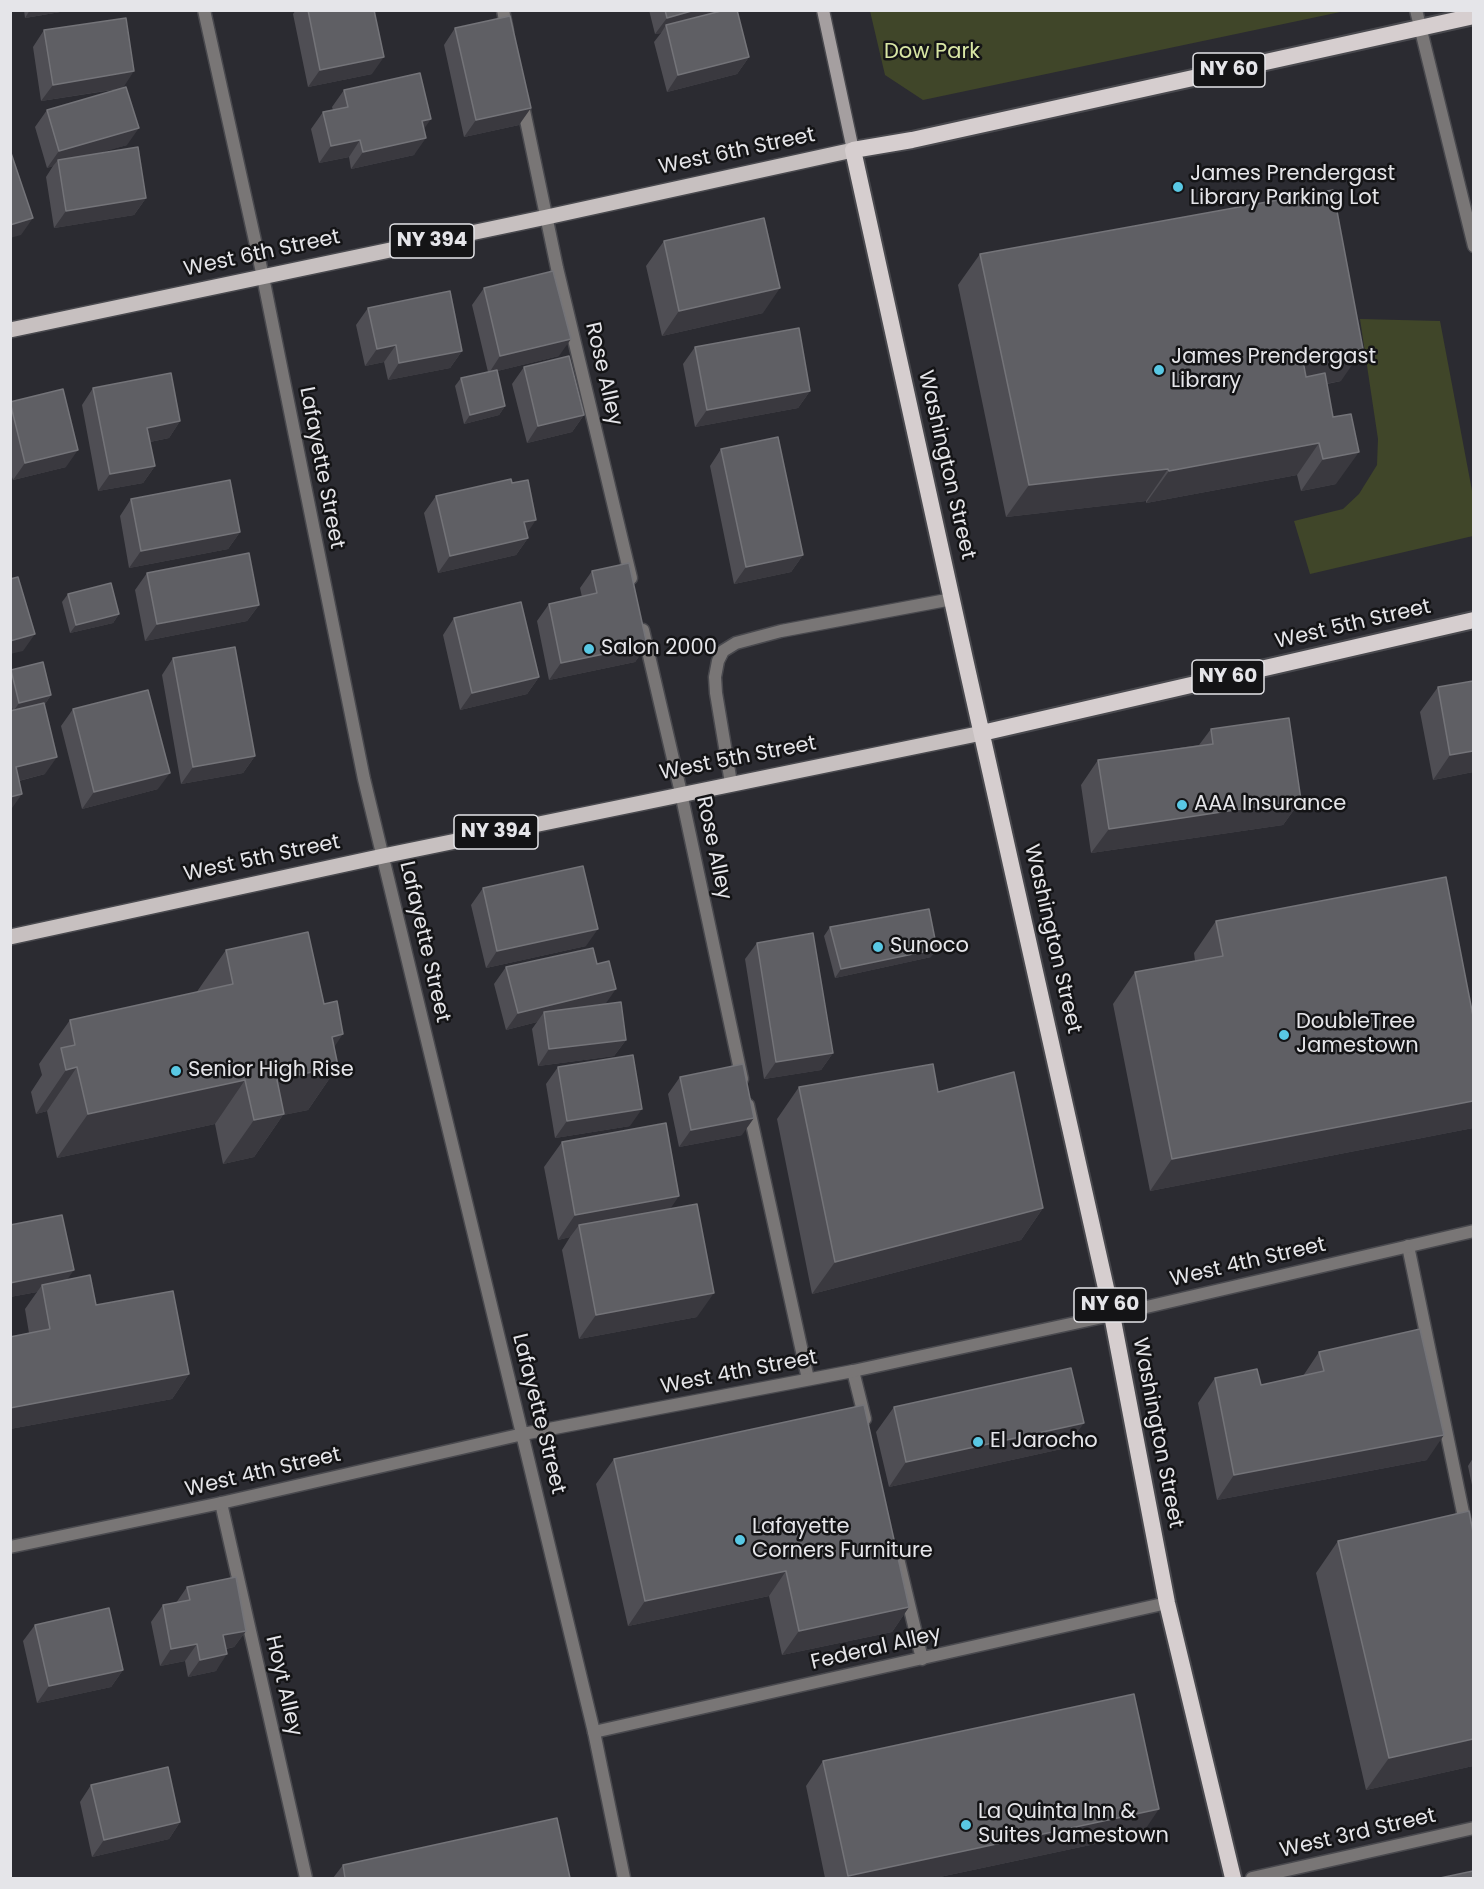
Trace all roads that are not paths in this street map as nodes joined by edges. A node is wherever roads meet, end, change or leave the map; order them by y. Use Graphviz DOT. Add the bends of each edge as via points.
graph roads {
  1 [pos="204,10"];
  2 [pos="503,10"];
  3 [pos="823,10"];
  4 [pos="1416,10"];
  5 [pos="1473,16"];
  6 [pos="1419,28"];
  7 [pos="510,46"];
  8 [pos="520,92"];
  9 [pos="853,150"];
  10 [pos="547,217"];
  11 [pos="1473,246"];
  12 [pos="262,278"];
  13 [pos="10,330"];
  14 [pos="632,586"];
  15 [pos="952,599"];
  16 [pos="640,621"];
  17 [pos="1473,621"];
  18 [pos="982,733"];
  19 [pos="731,783"];
  20 [pos="681,794"];
  21 [pos="383,856"];
  22 [pos="10,937"];
  23 [pos="1473,1231"];
  24 [pos="1408,1246"];
  25 [pos="1112,1315"];
  26 [pos="853,1371"];
  27 [pos="808,1379"];
  28 [pos="523,1434"];
  29 [pos="869,1436"];
  30 [pos="221,1503"];
  31 [pos="893,1536"];
  32 [pos="1469,1541"];
  33 [pos="10,1547"];
  34 [pos="1167,1603"];
  35 [pos="922,1659"];
  36 [pos="594,1732"];
  37 [pos="1473,1828"];
  38 [pos="306,1878"];
  39 [pos="624,1878"];
  40 [pos="1233,1878"];
  41 [pos="1252,1878"];
  1 -- 12 [label="street, Lafayette Street"];
  2 -- 7 [label="street"];
  3 -- 9 [label="main road, Washington Street"];
  4 -- 6 [label="street"];
  5 -- 6 [label="highway, West 6th Street / NY 60"];
  6 -- 9 [label="highway, West 6th Street / NY 60"];
  6 -- 11 [label="street"];
  8 -- 10 [label="street, Rose Alley"];
  9 -- 10 [label="main road, West 6th Street / NY 394"];
  9 -- 15 [label="highway, Washington Street / NY 60"];
  10 -- 12 [label="main road, West 6th Street / NY 394"];
  10 -- 14 [label="street, Rose Alley"];
  12 -- 13 [label="main road, West 6th Street / NY 394"];
  12 -- 21 [label="street, Lafayette Street"];
  15 -- 18 [label="highway, Washington Street / NY 60"];
  15 -- 19 [label="street" via="781,631 736,643 723,651 715,677"];
  16 -- 20 [label="street, Rose Alley"];
  17 -- 18 [label="highway, West 5th Street / NY 60"];
  18 -- 19 [label="main road, West 5th Street / NY 394"];
  18 -- 25 [label="highway, Washington Street / NY 60"];
  19 -- 20 [label="main road, West 5th Street / NY 394"];
  20 -- 21 [label="main road, West 5th Street / NY 394"];
  20 -- 27 [label="street, Rose Alley"];
  21 -- 22 [label="main road, West 5th Street / NY 394"];
  21 -- 28 [label="street, Lafayette Street"];
  23 -- 24 [label="street, West 4th Street"];
  24 -- 25 [label="street, West 4th Street"];
  24 -- 32 [label="street"];
  25 -- 26 [label="street, West 4th Street"];
  25 -- 34 [label="highway, Washington Street / NY 60"];
  26 -- 27 [label="street, West 4th Street"];
  26 -- 29 [label="street"];
  27 -- 28 [label="street, West 4th Street"];
  28 -- 30 [label="street, West 4th Street"];
  28 -- 36 [label="street, Lafayette Street"];
  30 -- 33 [label="street, West 4th Street"];
  30 -- 38 [label="street, Hoyt Alley"];
  31 -- 35 [label="street"];
  34 -- 35 [label="street, Federal Alley"];
  34 -- 40 [label="highway, Washington Street / NY 60"];
  35 -- 36 [label="street, Federal Alley"];
  36 -- 39 [label="street, Lafayette Street"];
  37 -- 41 [label="street, West 3rd Street"];
}
